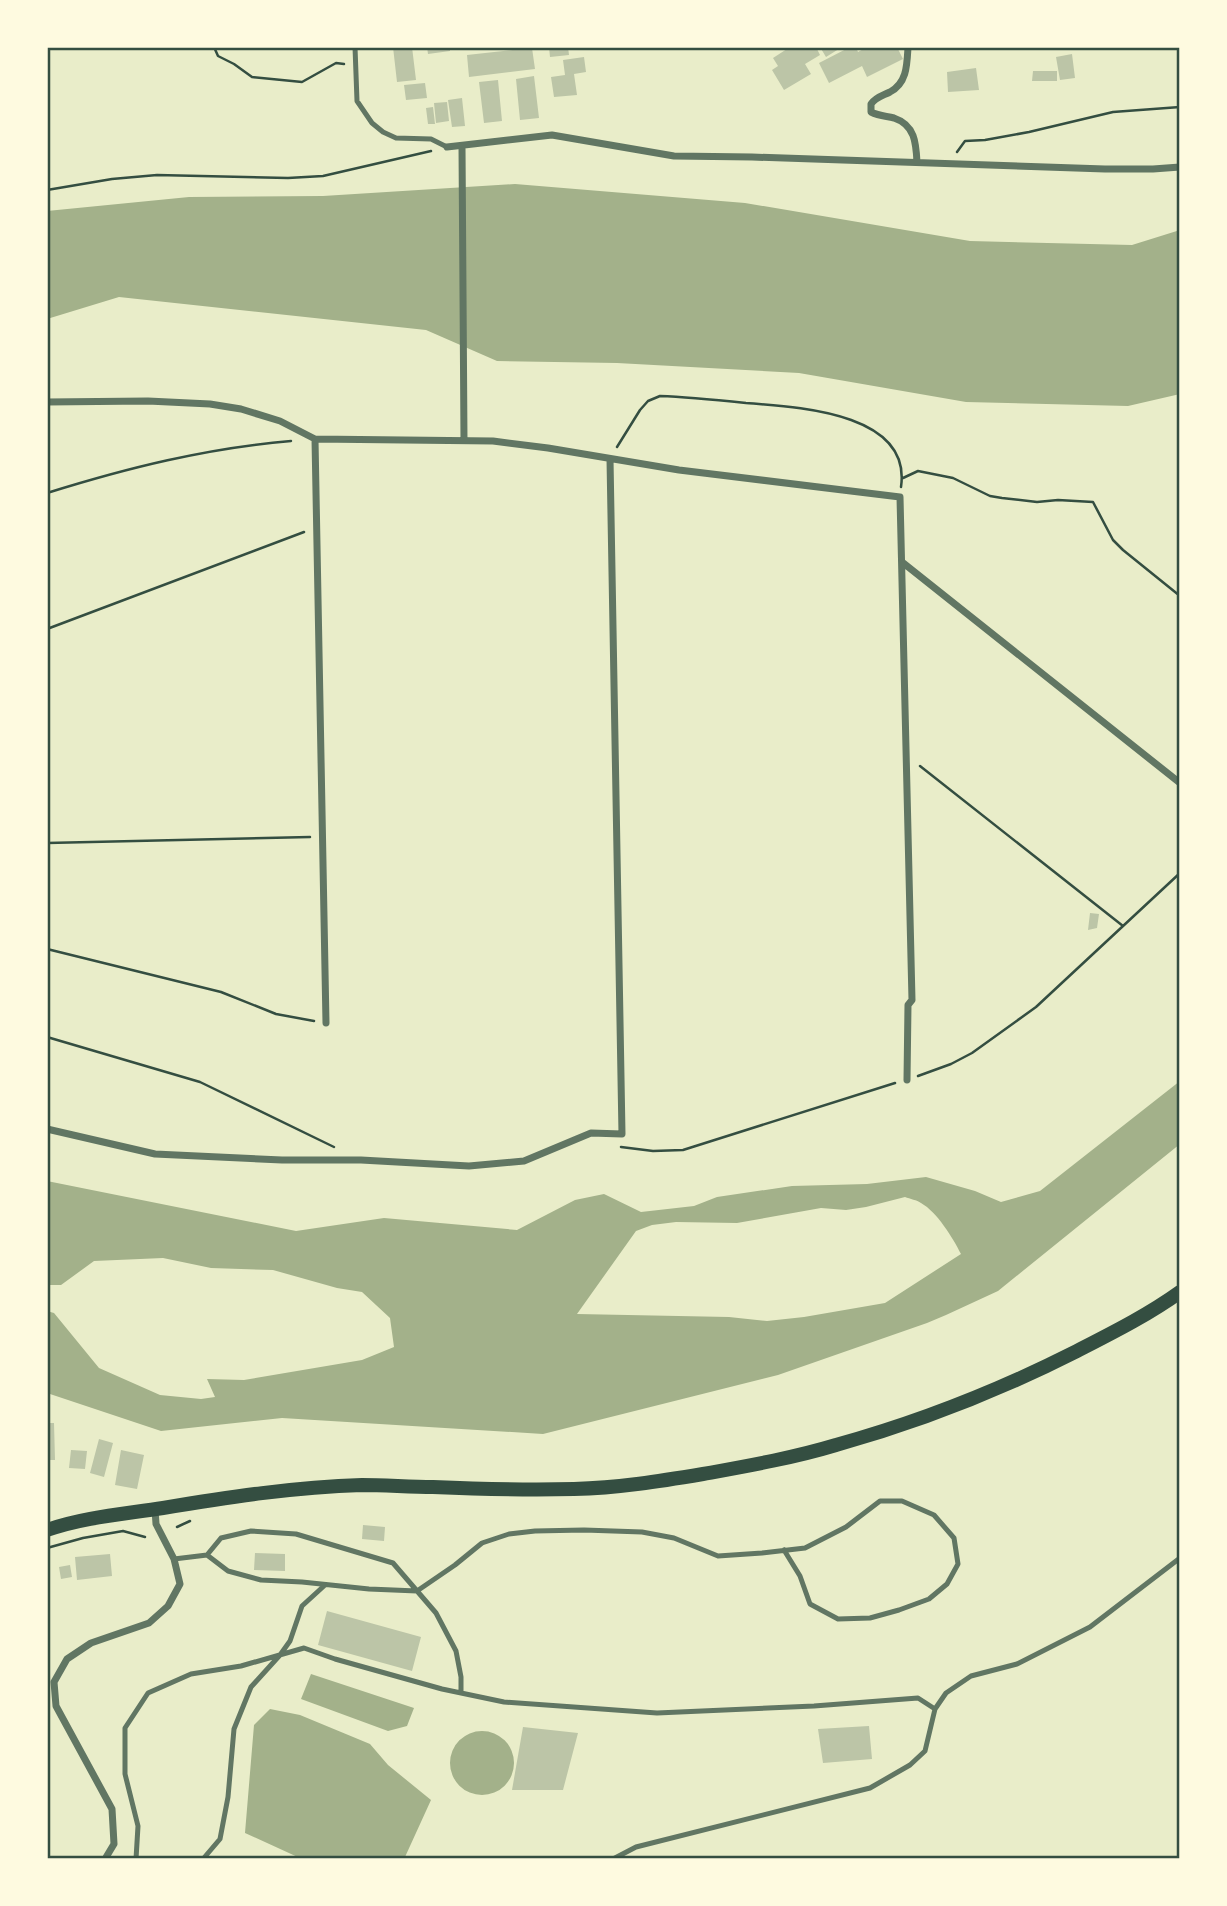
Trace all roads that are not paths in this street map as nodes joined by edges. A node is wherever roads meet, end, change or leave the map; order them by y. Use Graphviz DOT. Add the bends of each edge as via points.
graph roads {
  1 [pos="355,47"];
  2 [pos="908,47"];
  3 [pos="447,147"];
  4 [pos="462,150"];
  5 [pos="917,162"];
  6 [pos="1180,167"];
  7 [pos="47,402"];
  8 [pos="315,439"];
  9 [pos="464,440"];
  10 [pos="610,459"];
  11 [pos="902,562"];
  12 [pos="1180,783"];
  13 [pos="326,1023"];
  14 [pos="907,1080"];
  15 [pos="47,1129"];
  16 [pos="1180,1292"];
  17 [pos="155,1509"];
  18 [pos="47,1530"];
  19 [pos="784,1550"];
  20 [pos="207,1555"];
  21 [pos="1180,1558"];
  22 [pos="174,1559"];
  23 [pos="325,1585"];
  24 [pos="417,1591"];
  25 [pos="280,1655"];
  26 [pos="461,1693"];
  27 [pos="935,1709"];
  28 [pos="105,1859"];
  29 [pos="136,1859"];
  30 [pos="203,1859"];
  31 [pos="614,1859"];
  1 -- 3 [label="lane" via="357,101 372,123 396,138 432,139"];
  2 -- 5 [label="street" via="900,85 876,99 871,112 911,128"];
  3 -- 4 [label="street"];
  4 -- 5 [label="street" via="552,135 674,156"];
  4 -- 9 [label="street"];
  5 -- 6 [label="street"];
  7 -- 8 [label="street" via="211,404 279,421"];
  8 -- 9 [label="street"];
  8 -- 13 [label="street"];
  9 -- 10 [label="street"];
  10 -- 11 [label="street" via="900,497"];
  10 -- 15 [label="street" via="622,1134 591,1133 524,1161 469,1166 155,1154"];
  11 -- 12 [label="street"];
  11 -- 14 [label="street" via="912,1000 908,1005"];
  16 -- 17 [label="main road" via="1098,1340 978,1396 835,1446 740,1467 649,1483 578,1489 352,1486 259,1493"];
  17 -- 18 [label="main road"];
  17 -- 22 [label="street" via="156,1524"];
  19 -- 19 [label="lane" via="805,1548 846,1527 880,1502 902,1501 934,1515 954,1538 958,1564 947,1584 929,1599 870,1618 838,1619 810,1604"];
  19 -- 24 [label="lane" via="718,1556 674,1538 642,1532 509,1534 482,1543"];
  20 -- 22 [label="lane"];
  20 -- 23 [label="lane" via="228,1571 261,1580"];
  20 -- 24 [label="lane" via="220,1538 251,1531 296,1535 393,1563"];
  21 -- 27 [label="lane" via="1090,1627 1017,1664 971,1676 946,1693"];
  22 -- 28 [label="street" via="180,1584 168,1606 149,1623 83,1648 67,1659 54,1682 56,1706 112,1808 114,1844"];
  23 -- 24 [label="lane"];
  23 -- 25 [label="lane" via="302,1606"];
  24 -- 26 [label="lane" via="436,1613 456,1651"];
  25 -- 26 [label="lane" via="304,1648"];
  25 -- 29 [label="lane" via="191,1674 148,1693 125,1728 125,1774 138,1826"];
  25 -- 30 [label="lane" via="251,1687 234,1729 220,1839"];
  26 -- 27 [label="lane" via="503,1702 657,1713 918,1698"];
  27 -- 31 [label="lane" via="925,1751 911,1765 870,1788 636,1847"];
}
